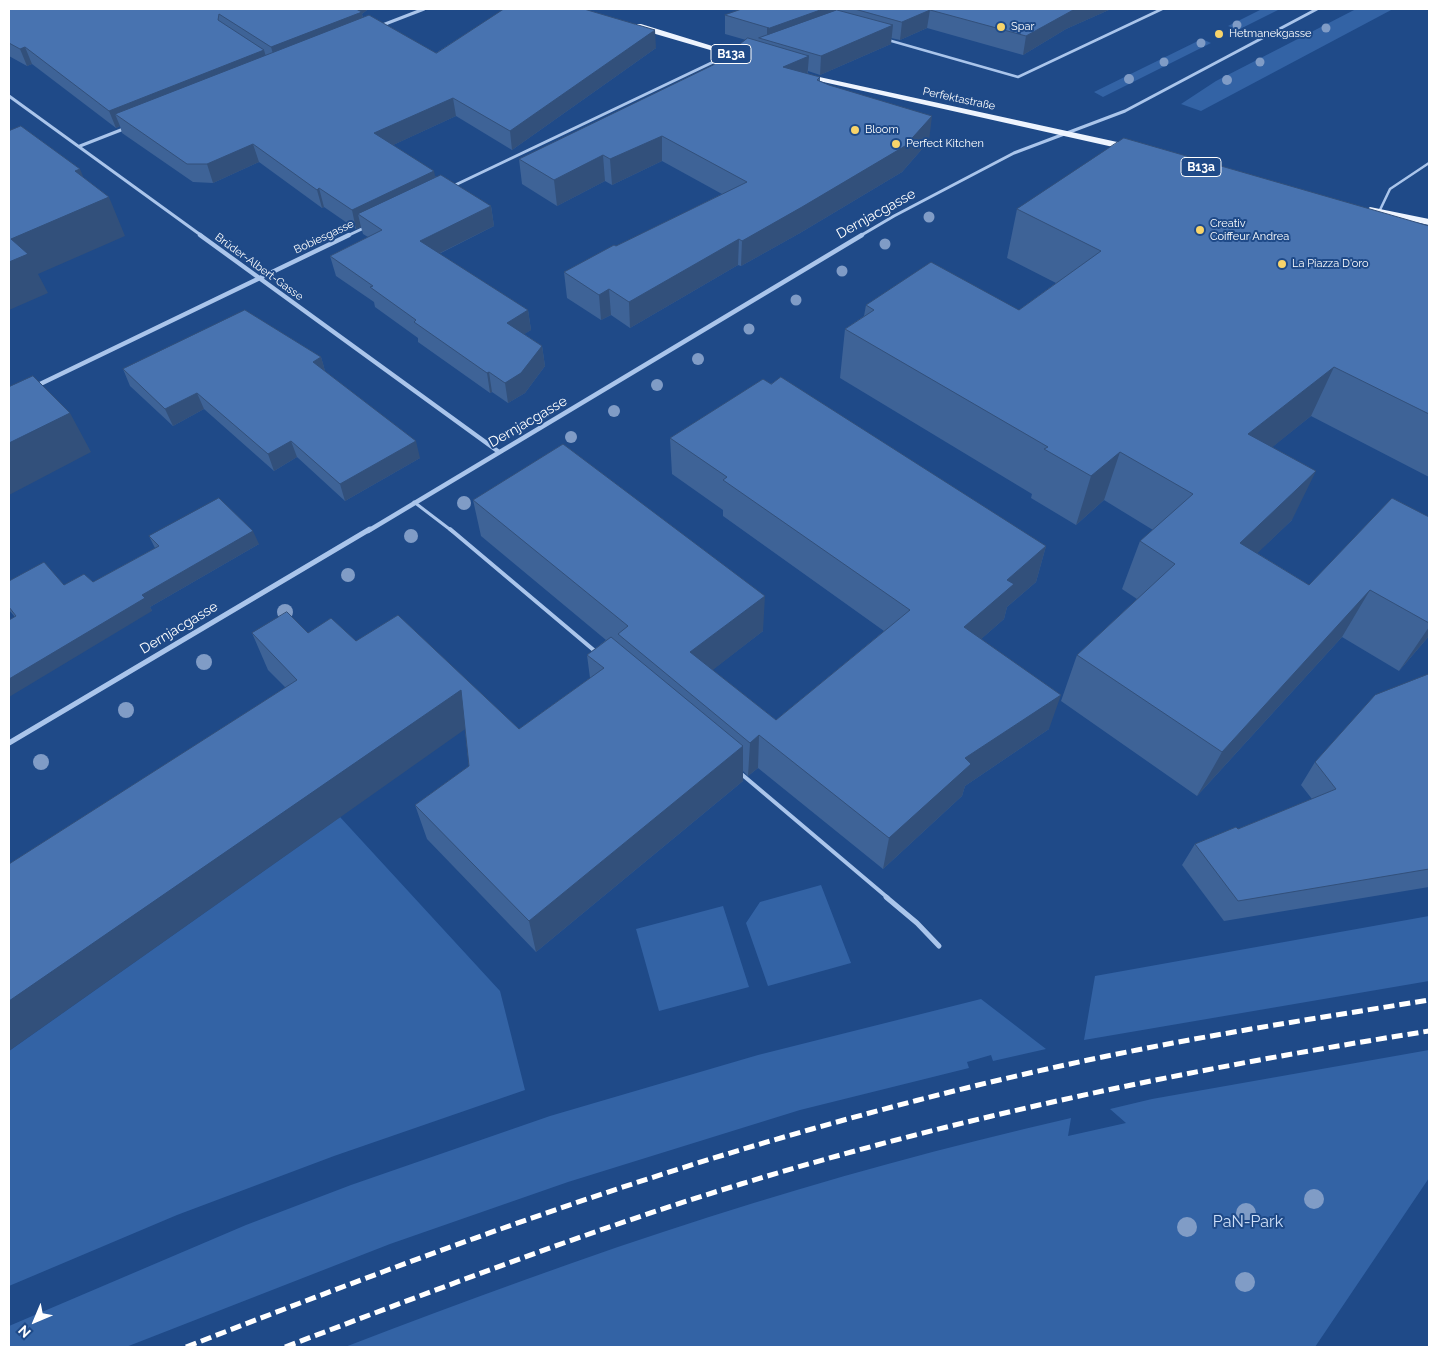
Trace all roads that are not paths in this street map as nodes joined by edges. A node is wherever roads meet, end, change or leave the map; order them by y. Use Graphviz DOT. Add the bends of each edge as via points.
graph roads {
  1 [pos="424,9"];
  2 [pos="1162,9"];
  3 [pos="1317,9"];
  4 [pos="626,23"];
  5 [pos="378,27"];
  6 [pos="884,38"];
  7 [pos="730,54"];
  8 [pos="756,61"];
  9 [pos="795,72"];
  10 [pos="9,96"];
  11 [pos="128,127"];
  12 [pos="1064,133"];
  13 [pos="80,146"];
  14 [pos="1142,151"];
  15 [pos="1429,163"];
  16 [pos="446,189"];
  17 [pos="1379,212"];
  18 [pos="1382,222"];
  19 [pos="1429,222"];
  20 [pos="375,223"];
  21 [pos="259,278"];
  22 [pos="33,388"];
  23 [pos="499,452"];
  24 [pos="414,502"];
  25 [pos="600,655"];
  26 [pos="9,742"];
  27 [pos="736,770"];
  28 [pos="939,946"];
  1 -- 5 [label="street"];
  2 -- 6 [label="lane" via="1018,77"];
  3 -- 12 [label="street" via="1125,110"];
  4 -- 7 [label="main road, B13a"];
  7 -- 8 [label="main road, B13a"];
  7 -- 16 [label="street"];
  9 -- 12 [label="main road, Perfektastraße"];
  10 -- 13 [label="street, Brüder-Albert-Gasse"];
  11 -- 13 [label="street"];
  12 -- 14 [label="main road, Perfektastraße"];
  12 -- 23 [label="street, Dernjacgasse" via="1014,153 894,216"];
  13 -- 21 [label="street, Brüder-Albert-Gasse"];
  15 -- 17 [label="lane" via="1390,188"];
  17 -- 18 [label="main road" via="1363,212"];
  17 -- 19 [label="main road"];
  20 -- 21 [label="street, Bobiesgasse"];
  21 -- 22 [label="street, Bobiesgasse"];
  21 -- 23 [label="street, Brüder-Albert-Gasse"];
  23 -- 24 [label="street, Dernjacgasse"];
  24 -- 25 [label="lane"];
  24 -- 26 [label="street, Dernjacgasse"];
  27 -- 28 [label="lane" via="917,923"];
}
